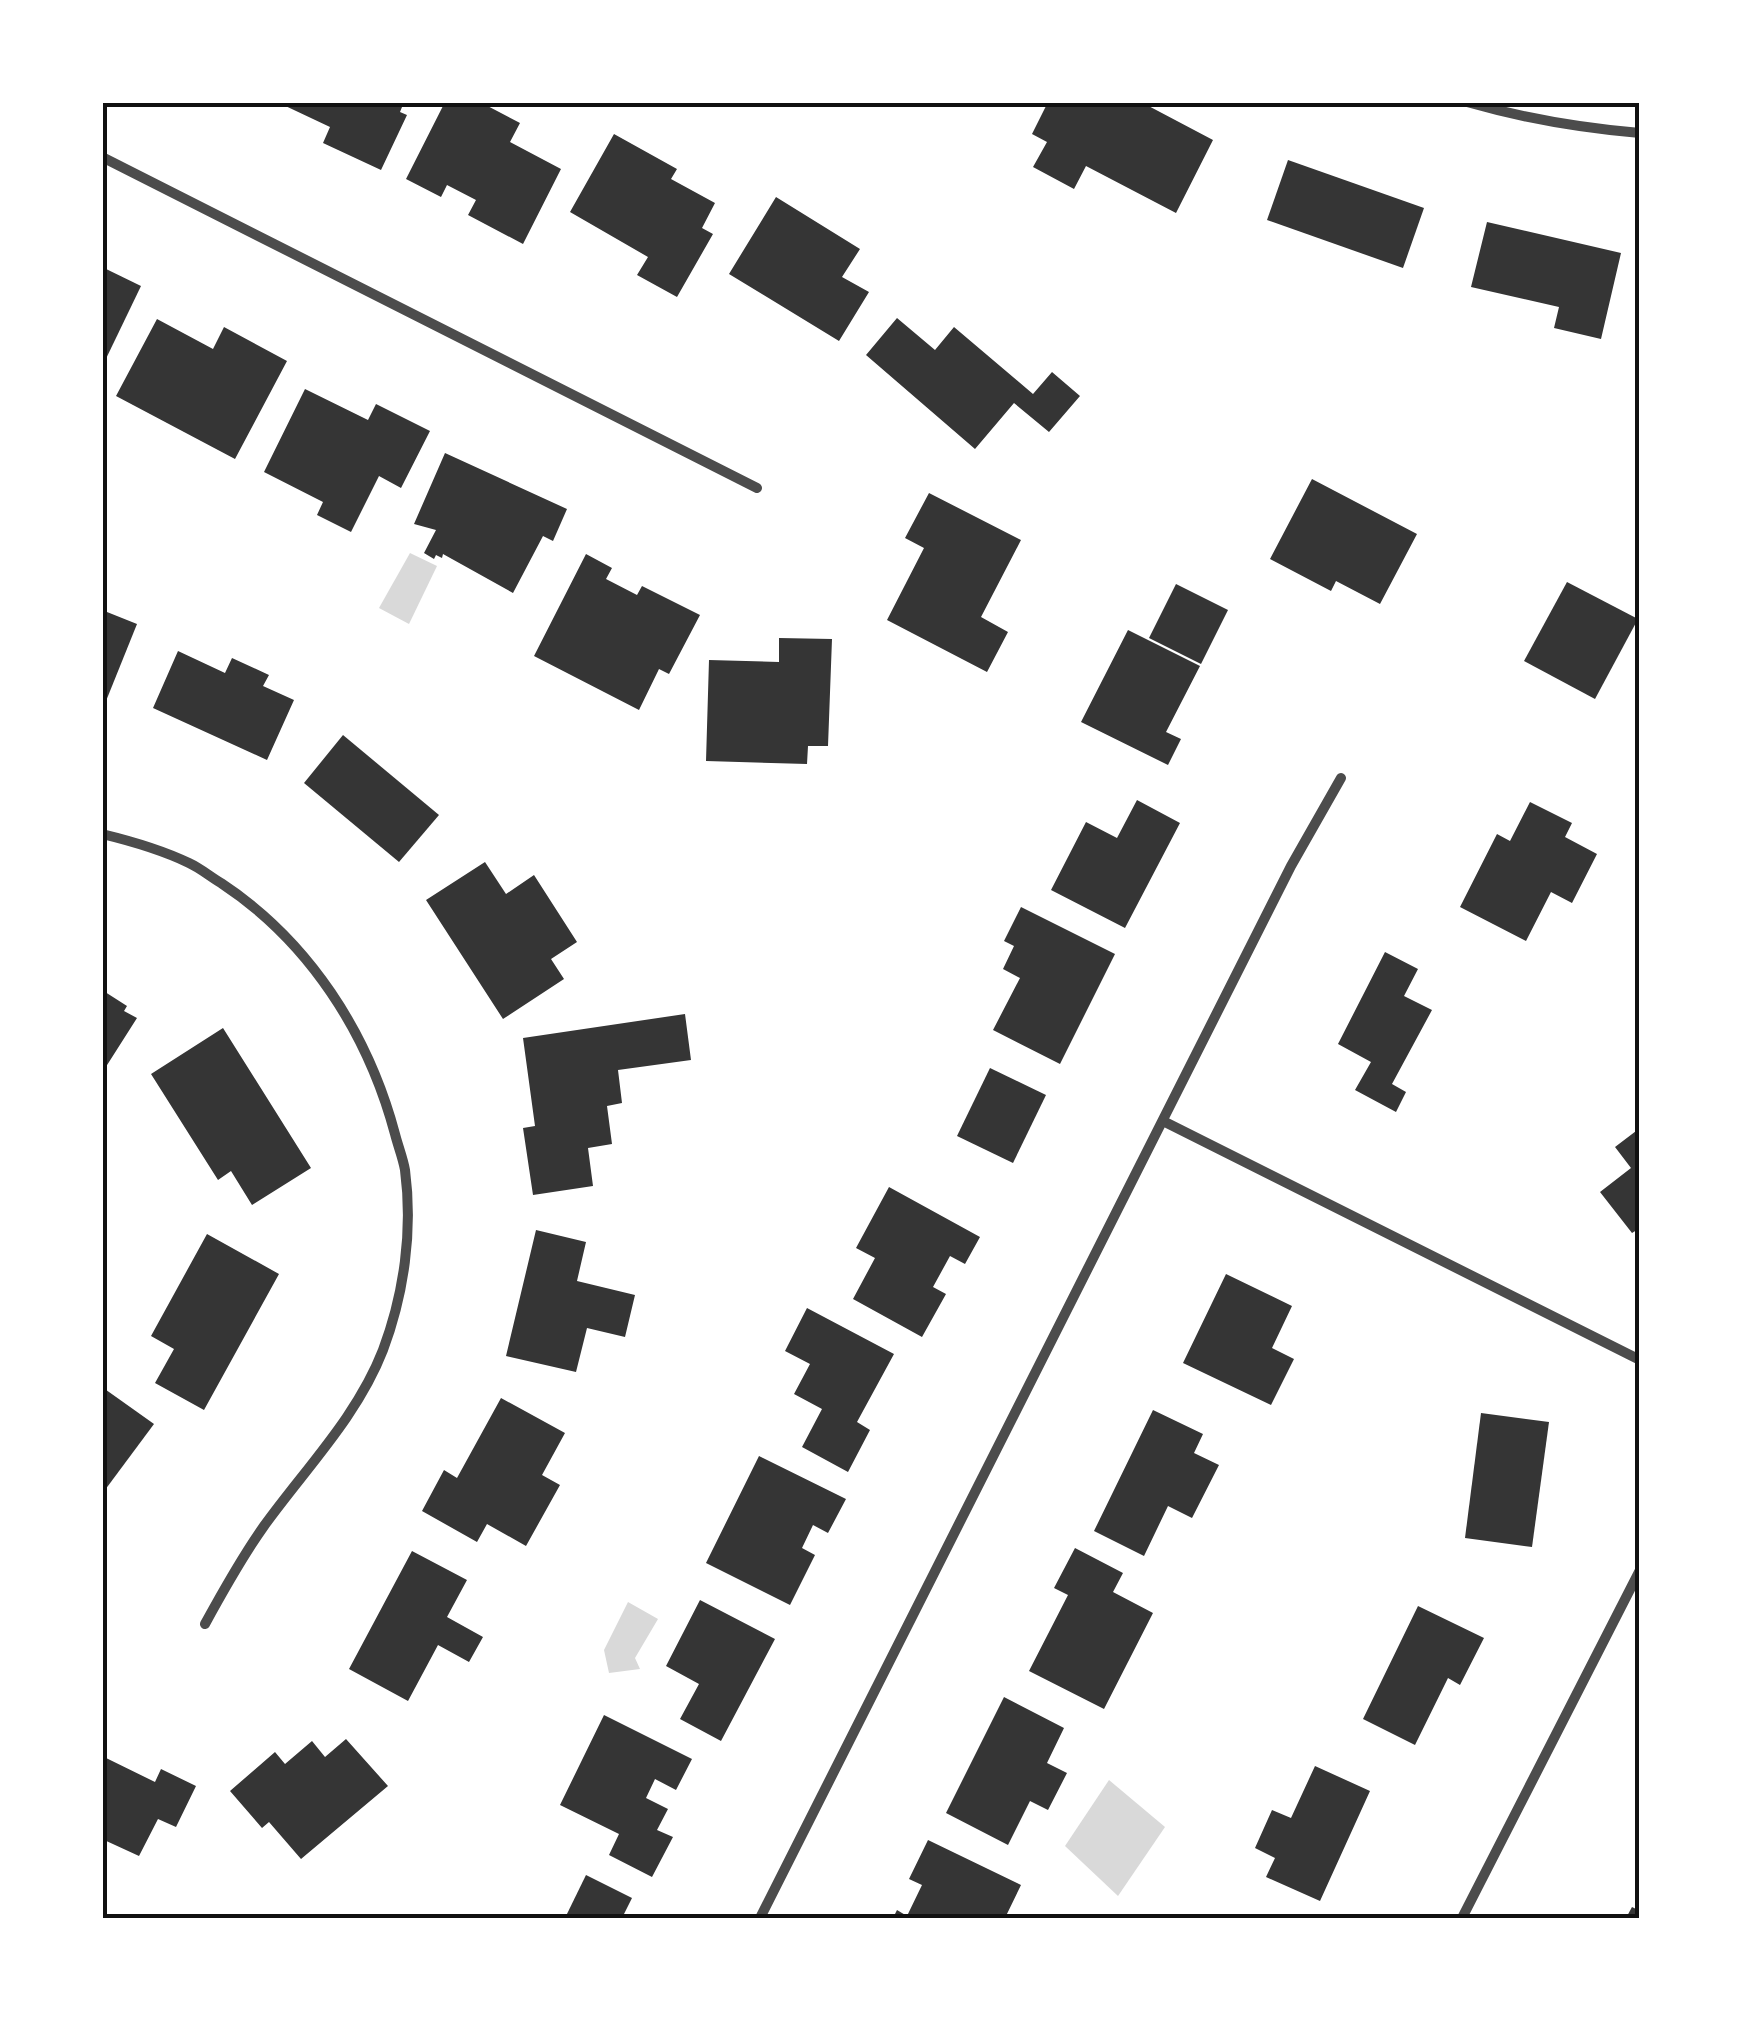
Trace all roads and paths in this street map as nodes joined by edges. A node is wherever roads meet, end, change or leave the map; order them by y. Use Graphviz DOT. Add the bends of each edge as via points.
graph roads {
  1 [pos="1468,102"];
  2 [pos="1640,133"];
  3 [pos="102,157"];
  4 [pos="757,488"];
  5 [pos="1340,778"];
  6 [pos="102,834"];
  7 [pos="1163,1120"];
  8 [pos="1640,1360"];
  9 [pos="1640,1570"];
  10 [pos="205,1624"];
  11 [pos="760,1918"];
  12 [pos="1462,1918"];
  1 -- 2 [label="street"];
  3 -- 4 [label="street"];
  5 -- 7 [label="street"];
  6 -- 10 [label="street" via="190,863 252,904 304,956 371,1061 404,1169 403,1278 381,1354 350,1414 264,1526"];
  7 -- 8 [label="street"];
  7 -- 11 [label="street"];
  9 -- 12 [label="street"];
}
